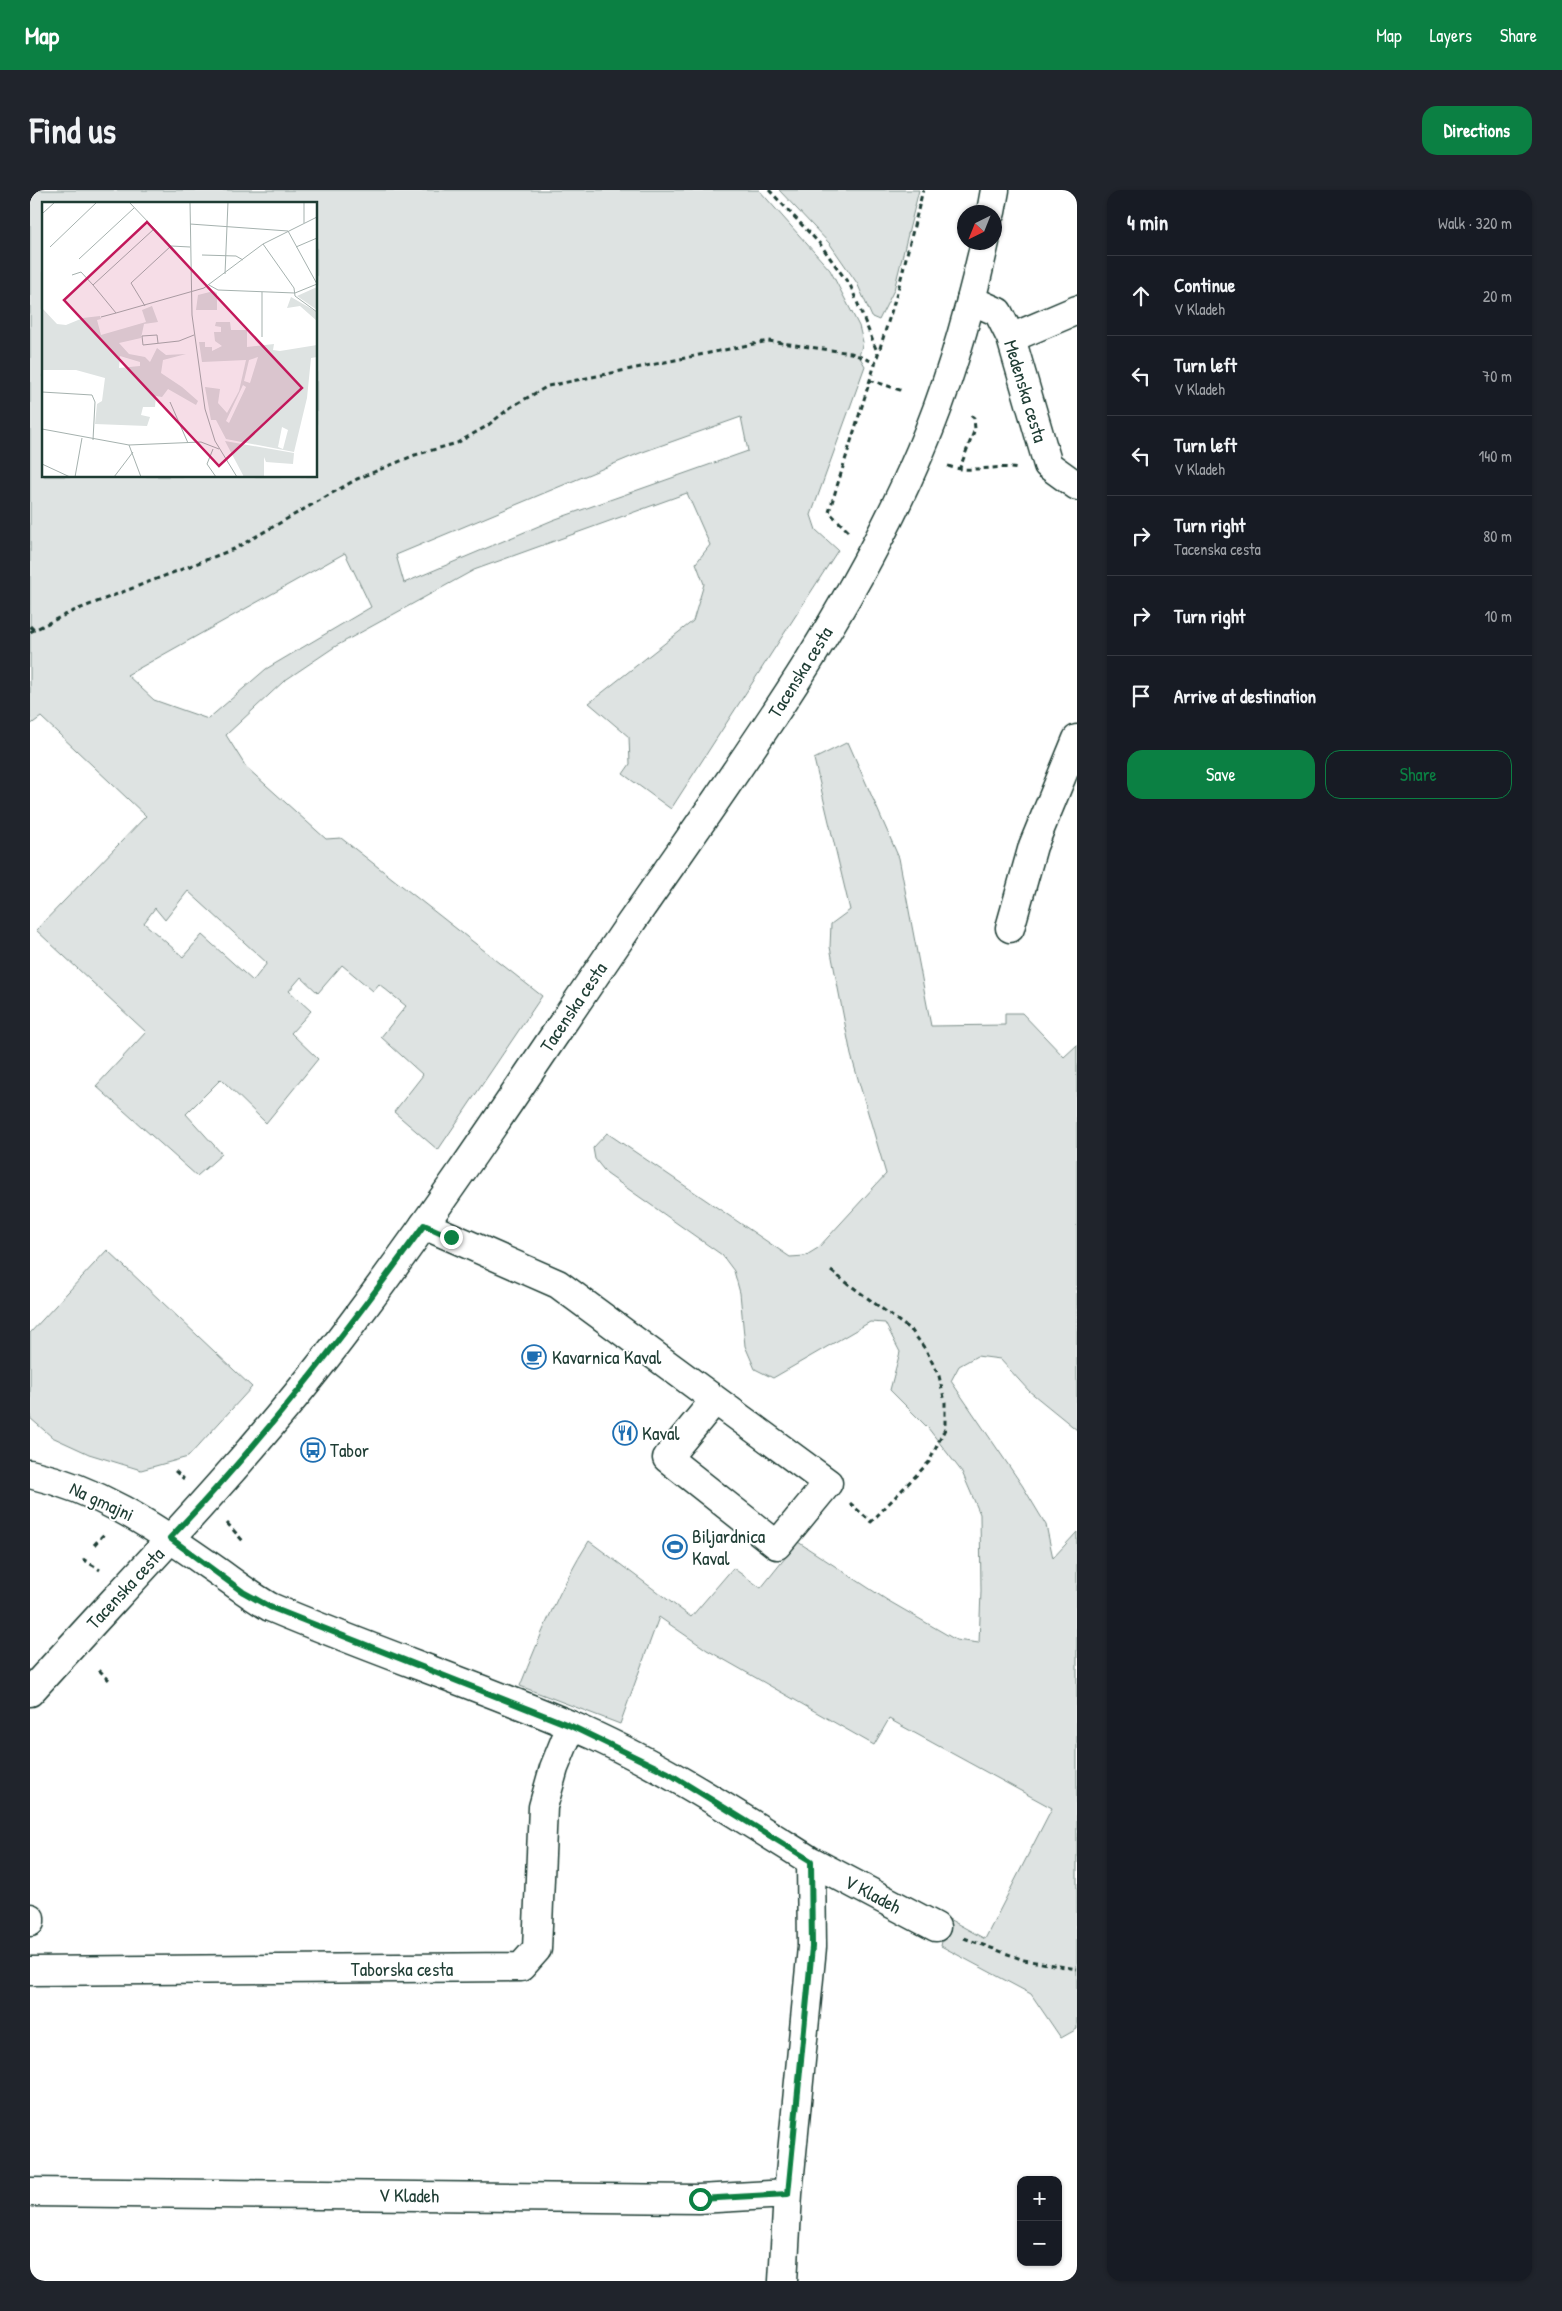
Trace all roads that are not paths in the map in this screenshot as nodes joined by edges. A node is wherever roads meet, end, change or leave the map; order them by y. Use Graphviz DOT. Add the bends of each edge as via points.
graph roads {
  1 [pos="995,190"];
  2 [pos="992,205"];
  3 [pos="983,250"];
  4 [pos="971,300"];
  5 [pos="1077,310"];
  6 [pos="1011,338"];
  7 [pos="1077,486"];
  8 [pos="1077,739"];
  9 [pos="1010,928"];
  10 [pos="424,1225"];
  11 [pos="715,1400"];
  12 [pos="30,1474"];
  13 [pos="170,1538"];
  14 [pos="30,1692"];
  15 [pos="571,1726"];
  16 [pos="811,1861"];
  17 [pos="936,1927"];
  18 [pos="30,1971"];
  19 [pos="30,2192"];
  20 [pos="788,2194"];
  21 [pos="783,2281"];
  1 -- 2 [label="street"];
  3 -- 4 [label="street, Tacenska cesta"];
  4 -- 6 [label="street, Medenska cesta" via="998,312"];
  4 -- 10 [label="street, Tacenska cesta" via="919,454 874,549 812,657"];
  5 -- 6 [label="street"];
  6 -- 7 [label="street, Medenska cesta" via="1048,465"];
  8 -- 9 [label="street" via="1033,846"];
  10 -- 11 [label="street" via="558,1284"];
  10 -- 13 [label="street, Tacenska cesta" via="312,1375 206,1501"];
  11 -- 11 [label="street" via="667,1458 777,1545 828,1483"];
  12 -- 13 [label="street, Na gmajni" via="60,1481 103,1498"];
  13 -- 14 [label="street, Tacenska cesta"];
  13 -- 15 [label="street, V Kladeh" via="243,1592 270,1607"];
  15 -- 16 [label="street, V Kladeh" via="668,1773"];
  15 -- 18 [label="street, Taborska cesta" via="543,1807 537,1949 521,1967"];
  16 -- 17 [label="street, V Kladeh"];
  16 -- 20 [label="street" via="812,1947"];
  19 -- 20 [label="street, V Kladeh" via="700,2199"];
  20 -- 21 [label="street"];
}
